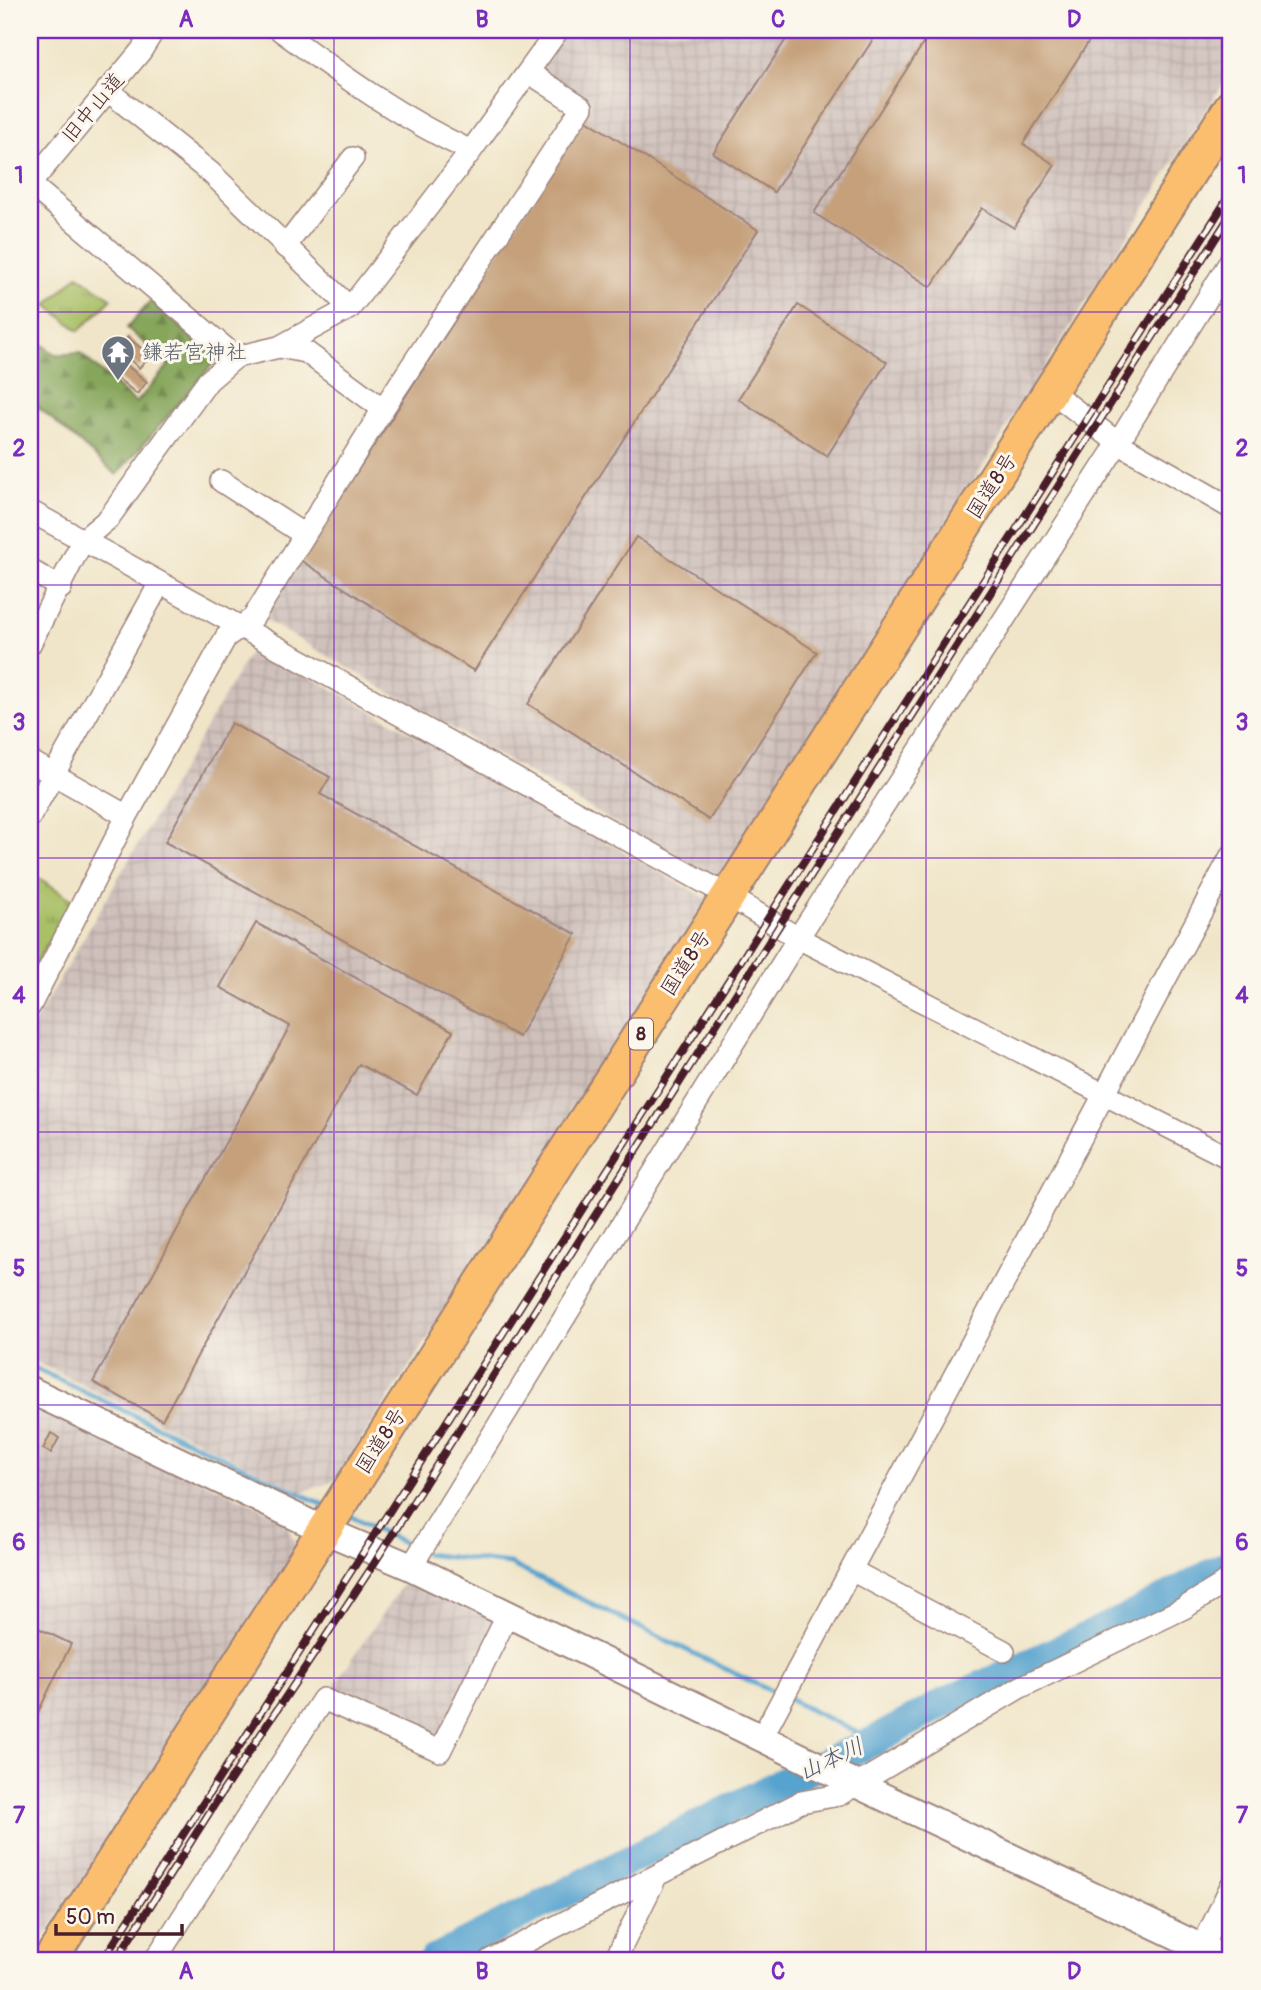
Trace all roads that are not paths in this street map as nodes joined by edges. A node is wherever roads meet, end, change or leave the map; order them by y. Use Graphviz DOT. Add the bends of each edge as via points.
graph roads {
  1 [pos="154,30"];
  2 [pos="280,30"];
  3 [pos="558,30"];
  4 [pos="528,72"];
  5 [pos="107,90"];
  6 [pos="1231,107"];
  7 [pos="471,150"];
  8 [pos="353,158"];
  9 [pos="30,184"];
  10 [pos="285,247"];
  11 [pos="1231,260"];
  12 [pos="350,308"];
  13 [pos="279,347"];
  14 [pos="236,357"];
  15 [pos="1052,392"];
  16 [pos="383,409"];
  17 [pos="1118,443"];
  18 [pos="220,481"];
  19 [pos="1231,508"];
  20 [pos="30,511"];
  21 [pos="303,534"];
  22 [pos="83,540"];
  23 [pos="30,570"];
  24 [pos="160,583"];
  25 [pos="61,588"];
  26 [pos="238,626"];
  27 [pos="30,644"];
  28 [pos="30,761"];
  29 [pos="53,775"];
  30 [pos="127,816"];
  31 [pos="30,817"];
  32 [pos="1231,856"];
  33 [pos="729,896"];
  34 [pos="798,939"];
  35 [pos="30,1006"];
  36 [pos="1104,1094"];
  37 [pos="1231,1159"];
  38 [pos="30,1390"];
  39 [pos="324,1530"];
  40 [pos="411,1567"];
  41 [pos="851,1570"];
  42 [pos="1231,1579"];
  43 [pos="508,1614"];
  44 [pos="1004,1651"];
  45 [pos="762,1737"];
  46 [pos="849,1781"];
  47 [pos="655,1879"];
  48 [pos="1231,1886"];
  49 [pos="1199,1954"];
  50 [pos="50,1960"];
  51 [pos="155,1960"];
  52 [pos="491,1960"];
  53 [pos="615,1960"];
  54 [pos="1228,1960"];
  1 -- 5 [label="street, 旧中山道"];
  2 -- 7 [label="street" via="396,111"];
  3 -- 4 [label="street"];
  4 -- 7 [label="street"];
  4 -- 16 [label="street" via="582,107"];
  5 -- 9 [label="street, 旧中山道"];
  5 -- 10 [label="street" via="211,173"];
  6 -- 15 [label="highway, 国道8号 / 8"];
  7 -- 12 [label="street"];
  8 -- 10 [label="street"];
  9 -- 14 [label="street"];
  10 -- 12 [label="street"];
  11 -- 17 [label="street"];
  12 -- 13 [label="street"];
  13 -- 14 [label="street"];
  13 -- 16 [label="street" via="306,352"];
  14 -- 22 [label="street" via="208,381 107,519"];
  15 -- 17 [label="street"];
  15 -- 33 [label="highway, 国道8号 / 8"];
  16 -- 21 [label="street"];
  17 -- 19 [label="street"];
  17 -- 34 [label="street"];
  18 -- 21 [label="street"];
  20 -- 22 [label="street"];
  21 -- 26 [label="street" via="253,618"];
  22 -- 24 [label="street"];
  22 -- 25 [label="street"];
  23 -- 25 [label="street"];
  24 -- 26 [label="street"];
  24 -- 29 [label="street"];
  25 -- 27 [label="street"];
  26 -- 30 [label="street" via="226,637"];
  26 -- 33 [label="street"];
  28 -- 29 [label="street"];
  29 -- 30 [label="street"];
  29 -- 31 [label="street"];
  30 -- 35 [label="street"];
  32 -- 36 [label="street"];
  33 -- 34 [label="street"];
  33 -- 39 [label="highway, 国道8号 / 8"];
  34 -- 36 [label="street"];
  34 -- 40 [label="street"];
  36 -- 37 [label="street"];
  36 -- 41 [label="street"];
  38 -- 39 [label="street"];
  39 -- 40 [label="street"];
  39 -- 50 [label="highway, 国道8号 / 8"];
  40 -- 43 [label="street"];
  41 -- 44 [label="street"];
  41 -- 45 [label="street"];
  42 -- 46 [label="street" via="1184,1608 1020,1688"];
  43 -- 45 [label="street"];
  43 -- 51 [label="street" via="440,1751 323,1699"];
  45 -- 46 [label="street"];
  46 -- 47 [label="street" via="839,1795 801,1802"];
  46 -- 49 [label="street"];
  47 -- 52 [label="street"];
  47 -- 53 [label="street"];
  48 -- 49 [label="street"];
  49 -- 54 [label="street"];
}
